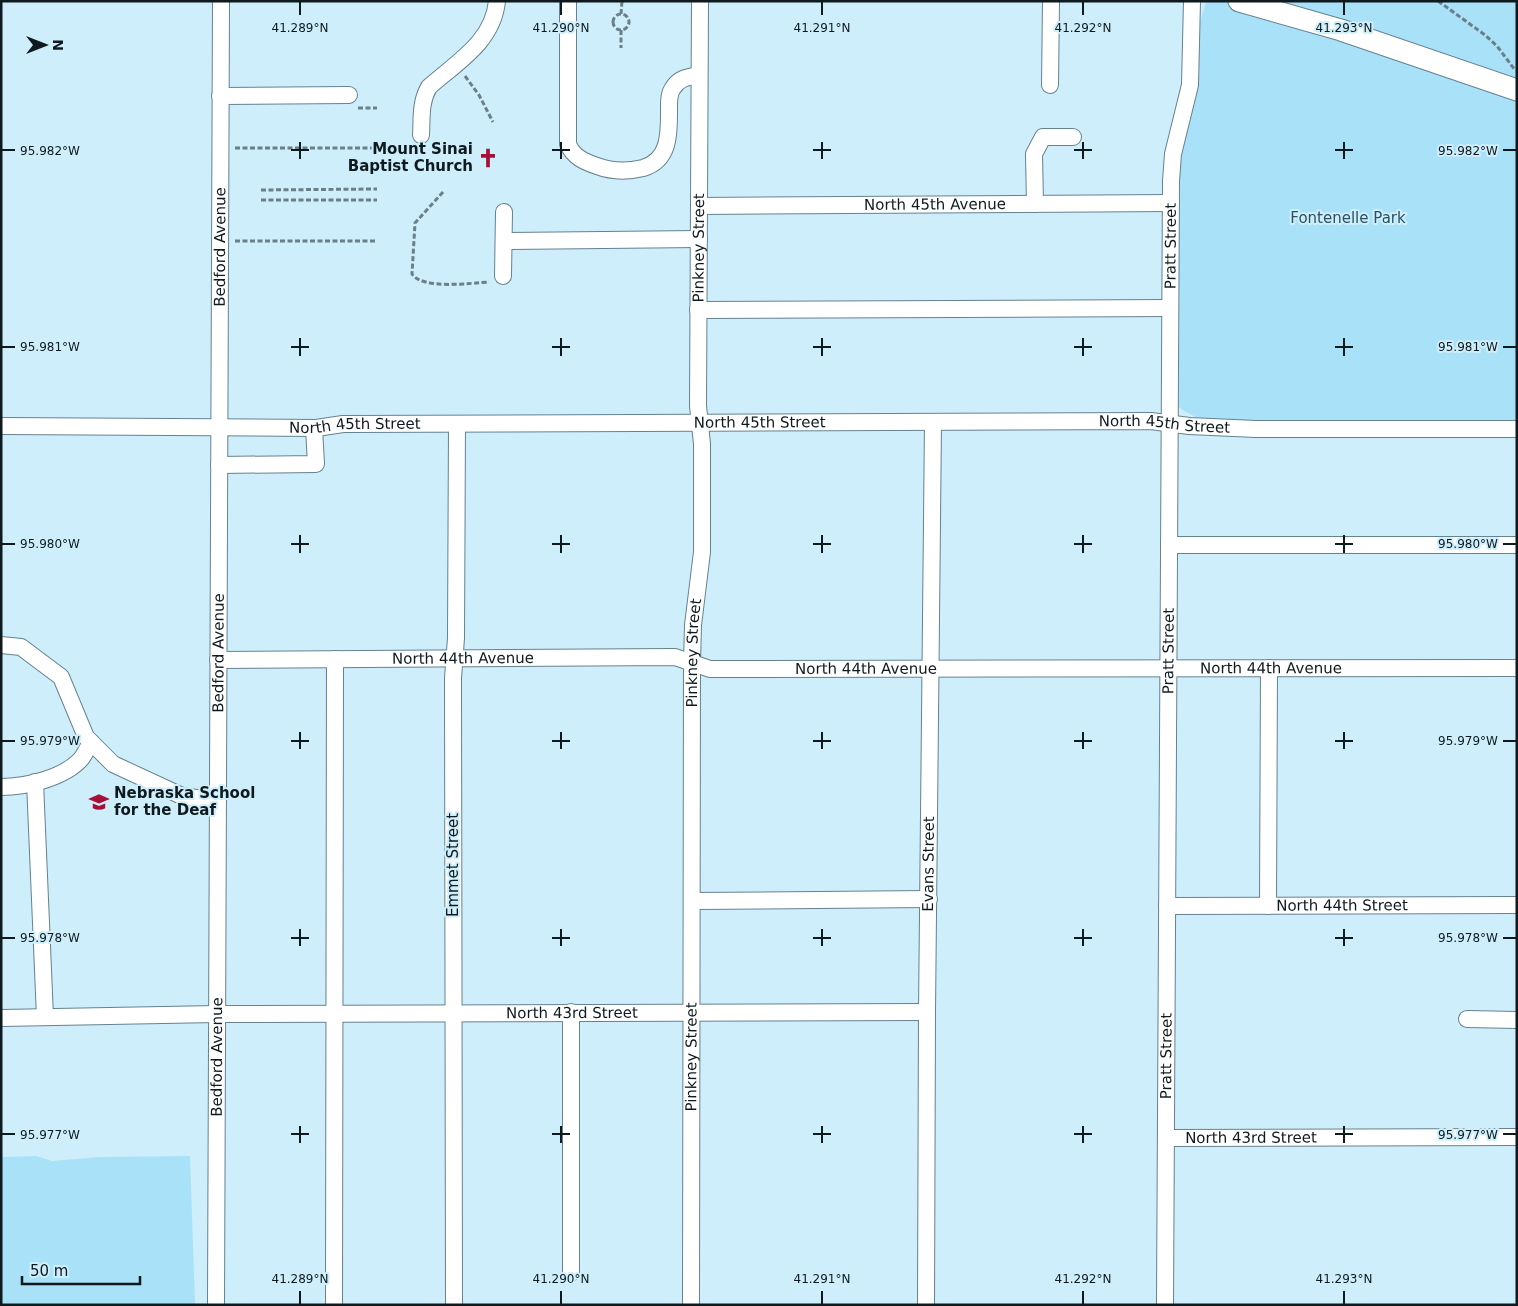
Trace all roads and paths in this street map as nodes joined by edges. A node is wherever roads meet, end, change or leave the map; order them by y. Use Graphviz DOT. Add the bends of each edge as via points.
graph roads {
  1 [pos="221,1"];
  2 [pos="497,1"];
  3 [pos="568,1"];
  4 [pos="622,1"];
  5 [pos="700,1"];
  6 [pos="1051,1"];
  7 [pos="1192,1"];
  8 [pos="1239,1"];
  9 [pos="1438,1"];
  10 [pos="622,14"];
  11 [pos="621,30"];
  12 [pos="621,48"];
  13 [pos="455,64"];
  14 [pos="1517,73"];
  15 [pos="700,76"];
  16 [pos="1050,84"];
  17 [pos="1517,90"];
  18 [pos="349,95"];
  19 [pos="220,96"];
  20 [pos="492,122"];
  21 [pos="421,135"];
  22 [pos="1073,137"];
  23 [pos="220,148"];
  24 [pos="377,148"];
  25 [pos="261,190"];
  26 [pos="377,190"];
  27 [pos="443,192"];
  28 [pos="261,200"];
  29 [pos="377,200"];
  30 [pos="1170,203"];
  31 [pos="1035,204"];
  32 [pos="699,206"];
  33 [pos="504,212"];
  34 [pos="699,239"];
  35 [pos="220,241"];
  36 [pos="377,241"];
  37 [pos="505,241"];
  38 [pos="503,276"];
  39 [pos="1170,308"];
  40 [pos="698,310"];
  41 [pos="933,422"];
  42 [pos="1170,423"];
  43 [pos="457,424"];
  44 [pos="700,424"];
  45 [pos="1,426"];
  46 [pos="219,426"];
  47 [pos="314,428"];
  48 [pos="1517,430"];
  49 [pos="219,465"];
  50 [pos="1169,545"];
  51 [pos="1517,545"];
  52 [pos="1,645"];
  53 [pos="335,659"];
  54 [pos="454,659"];
  55 [pos="218,660"];
  56 [pos="692,663"];
  57 [pos="932,668"];
  58 [pos="1269,668"];
  59 [pos="1517,668"];
  60 [pos="1168,669"];
  61 [pos="91,742"];
  62 [pos="35,782"];
  63 [pos="1,787"];
  64 [pos="218,801"];
  65 [pos="929,899"];
  66 [pos="692,901"];
  67 [pos="1517,905"];
  68 [pos="1167,906"];
  69 [pos="1268,906"];
  70 [pos="571,1012"];
  71 [pos="692,1012"];
  72 [pos="927,1012"];
  73 [pos="454,1013"];
  74 [pos="217,1014"];
  75 [pos="334,1014"];
  76 [pos="1,1018"];
  77 [pos="45,1018"];
  78 [pos="1467,1019"];
  79 [pos="1517,1020"];
  80 [pos="1517,1137"];
  81 [pos="1166,1138"];
  82 [pos="571,1273"];
  83 [pos="216,1305"];
  84 [pos="334,1305"];
  85 [pos="454,1305"];
  86 [pos="691,1305"];
  87 [pos="926,1305"];
  88 [pos="1165,1305"];
  1 -- 19 [label="street, Bedford Avenue"];
  2 -- 13 [label="street" via="490,30"];
  3 -- 15 [label="street" via="568,144 577,157 618,171 631,171 659,160 666,150 672,89 680,80"];
  4 -- 10 [label="path"];
  5 -- 15 [label="street, Pinkney Street"];
  6 -- 16 [label="street"];
  7 -- 30 [label="street, Pratt Street" via="1190,85 1173,154"];
  8 -- 17 [label="main road" via="1341,30"];
  9 -- 14 [label="path" via="1491,41"];
  10 -- 11 [label="path" via="629,22 628,27"];
  10 -- 11 [label="path" via="613,22"];
  11 -- 12 [label="path"];
  13 -- 20 [label="path" via="475,89"];
  13 -- 21 [label="street" via="424,94"];
  15 -- 32 [label="street, Pinkney Street"];
  18 -- 19 [label="street"];
  19 -- 23 [label="street, Bedford Avenue"];
  22 -- 31 [label="street" via="1043,137 1034,154"];
  23 -- 24 [label="path"];
  23 -- 35 [label="street, Bedford Avenue"];
  25 -- 26 [label="path"];
  27 -- 38 [label="path" via="415,223 412,274 415,279 432,284 492,282"];
  28 -- 29 [label="path"];
  30 -- 31 [label="street, North 45th Avenue"];
  30 -- 39 [label="street, Pratt Street"];
  31 -- 32 [label="street, North 45th Avenue"];
  32 -- 34 [label="street, Pinkney Street"];
  33 -- 37 [label="street"];
  34 -- 37 [label="street"];
  34 -- 40 [label="street, Pinkney Street"];
  35 -- 36 [label="path"];
  35 -- 46 [label="street, Bedford Avenue"];
  37 -- 38 [label="street"];
  39 -- 40 [label="street"];
  39 -- 42 [label="street, Pratt Street"];
  40 -- 44 [label="street, Pinkney Street"];
  41 -- 42 [label="street, North 45th Street"];
  41 -- 44 [label="street, North 45th Street"];
  41 -- 57 [label="street, Evans Street"];
  42 -- 48 [label="street, North 45th Street" via="1256,429"];
  42 -- 50 [label="street, Pratt Street"];
  43 -- 44 [label="street, North 45th Street"];
  43 -- 47 [label="street, North 45th Street" via="343,424"];
  43 -- 54 [label="street, Emmet Street"];
  44 -- 56 [label="street, Pinkney Street" via="702,552"];
  45 -- 46 [label="street, North 45th Street"];
  46 -- 47 [label="street, North 45th Street"];
  46 -- 49 [label="street, Bedford Avenue"];
  47 -- 49 [label="street" via="316,464"];
  49 -- 55 [label="street, Bedford Avenue"];
  50 -- 51 [label="street"];
  50 -- 60 [label="street, Pratt Street"];
  52 -- 61 [label="street" via="21,648 61,677"];
  53 -- 54 [label="street, North 44th Avenue"];
  53 -- 55 [label="street, North 44th Avenue"];
  53 -- 75 [label="street"];
  54 -- 56 [label="street, North 44th Avenue" via="675,657"];
  54 -- 73 [label="street, Emmet Street"];
  55 -- 64 [label="street, Bedford Avenue"];
  56 -- 57 [label="street, North 44th Avenue" via="710,669"];
  56 -- 66 [label="street, Pinkney Street"];
  57 -- 60 [label="street, North 44th Avenue"];
  57 -- 65 [label="street, Evans Street"];
  58 -- 59 [label="street, North 44th Avenue"];
  58 -- 60 [label="street, North 44th Avenue"];
  58 -- 69 [label="street"];
  60 -- 68 [label="street, Pratt Street"];
  61 -- 62 [label="street" via="80,760 54,778"];
  61 -- 64 [label="street" via="113,764 182,796"];
  62 -- 63 [label="street"];
  62 -- 77 [label="street"];
  64 -- 74 [label="street, Bedford Avenue"];
  65 -- 66 [label="street"];
  65 -- 72 [label="street, Evans Street"];
  66 -- 71 [label="street, Pinkney Street"];
  67 -- 69 [label="street, North 44th Street"];
  68 -- 69 [label="street, North 44th Street"];
  68 -- 81 [label="street, Pratt Street"];
  70 -- 71 [label="street, North 43rd Street"];
  70 -- 73 [label="street, North 43rd Street"];
  70 -- 82 [label="street"];
  71 -- 72 [label="street, North 43rd Street"];
  71 -- 86 [label="street, Pinkney Street"];
  72 -- 87 [label="street, Evans Street"];
  73 -- 75 [label="street, North 43rd Street"];
  73 -- 85 [label="street, Emmet Street"];
  74 -- 75 [label="street, North 43rd Street"];
  74 -- 77 [label="street, North 43rd Street"];
  74 -- 83 [label="street, Bedford Avenue"];
  75 -- 84 [label="street"];
  76 -- 77 [label="street, North 43rd Street"];
  78 -- 79 [label="street"];
  80 -- 81 [label="street, North 43rd Street"];
  81 -- 88 [label="street, Pratt Street"];
}
